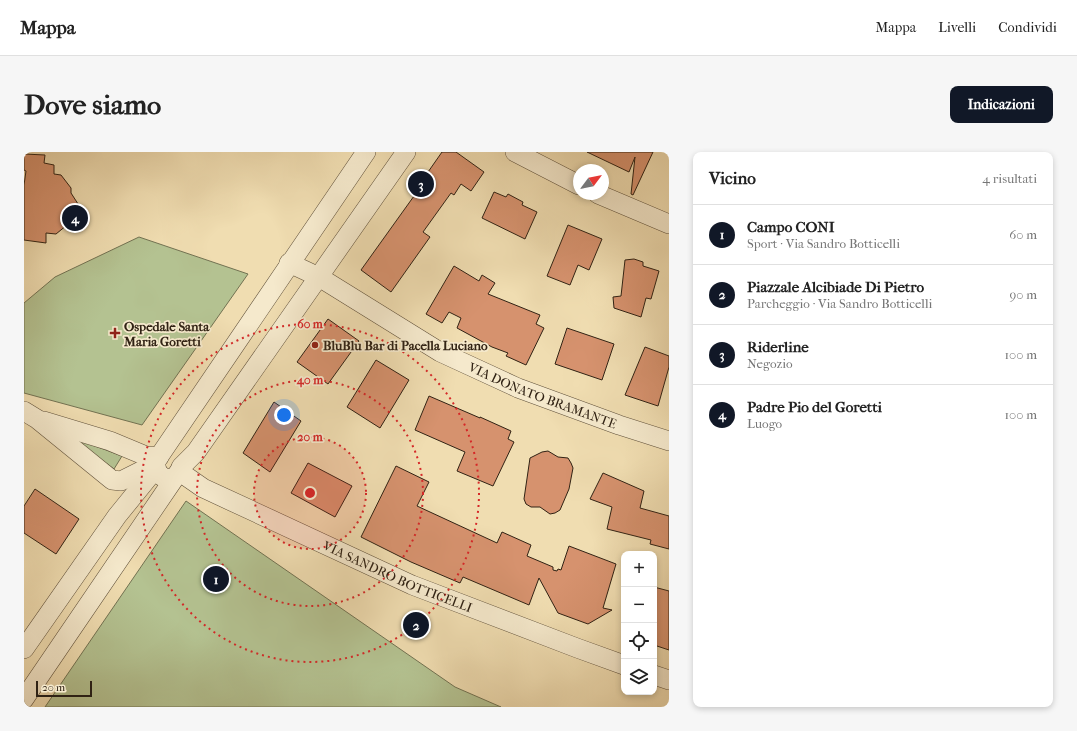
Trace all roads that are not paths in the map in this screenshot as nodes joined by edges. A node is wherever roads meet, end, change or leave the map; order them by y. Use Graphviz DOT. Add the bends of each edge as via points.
graph roads {
  1 [pos="366,152"];
  2 [pos="406,152"];
  3 [pos="515,152"];
  4 [pos="573,182"];
  5 [pos="609,199"];
  6 [pos="669,224"];
  7 [pos="290,263"];
  8 [pos="319,277"];
  9 [pos="31,415"];
  10 [pos="669,441"];
  11 [pos="158,461"];
  12 [pos="180,471"];
  13 [pos="24,649"];
  14 [pos="621,663"];
  15 [pos="657,676"];
  16 [pos="669,680"];
  17 [pos="24,699"];
  1 -- 7 [label="street"];
  2 -- 8 [label="street"];
  3 -- 4 [label="street"];
  5 -- 6 [label="street"];
  7 -- 8 [label="street, VIA DONATO BRAMANTE"];
  7 -- 11 [label="street"];
  8 -- 10 [label="street, VIA DONATO BRAMANTE" via="440,352 518,388"];
  8 -- 12 [label="street"];
  9 -- 11 [label="street" via="84,432"];
  9 -- 11 [label="street" via="112,480 121,482"];
  11 -- 12 [label="street, VIA SANDRO BOTTICELLI" via="168,453 176,456 181,463"];
  11 -- 13 [label="street"];
  12 -- 14 [label="street, VIA SANDRO BOTTICELLI" via="203,488 412,585"];
  12 -- 17 [label="street"];
  15 -- 16 [label="street"];
}
